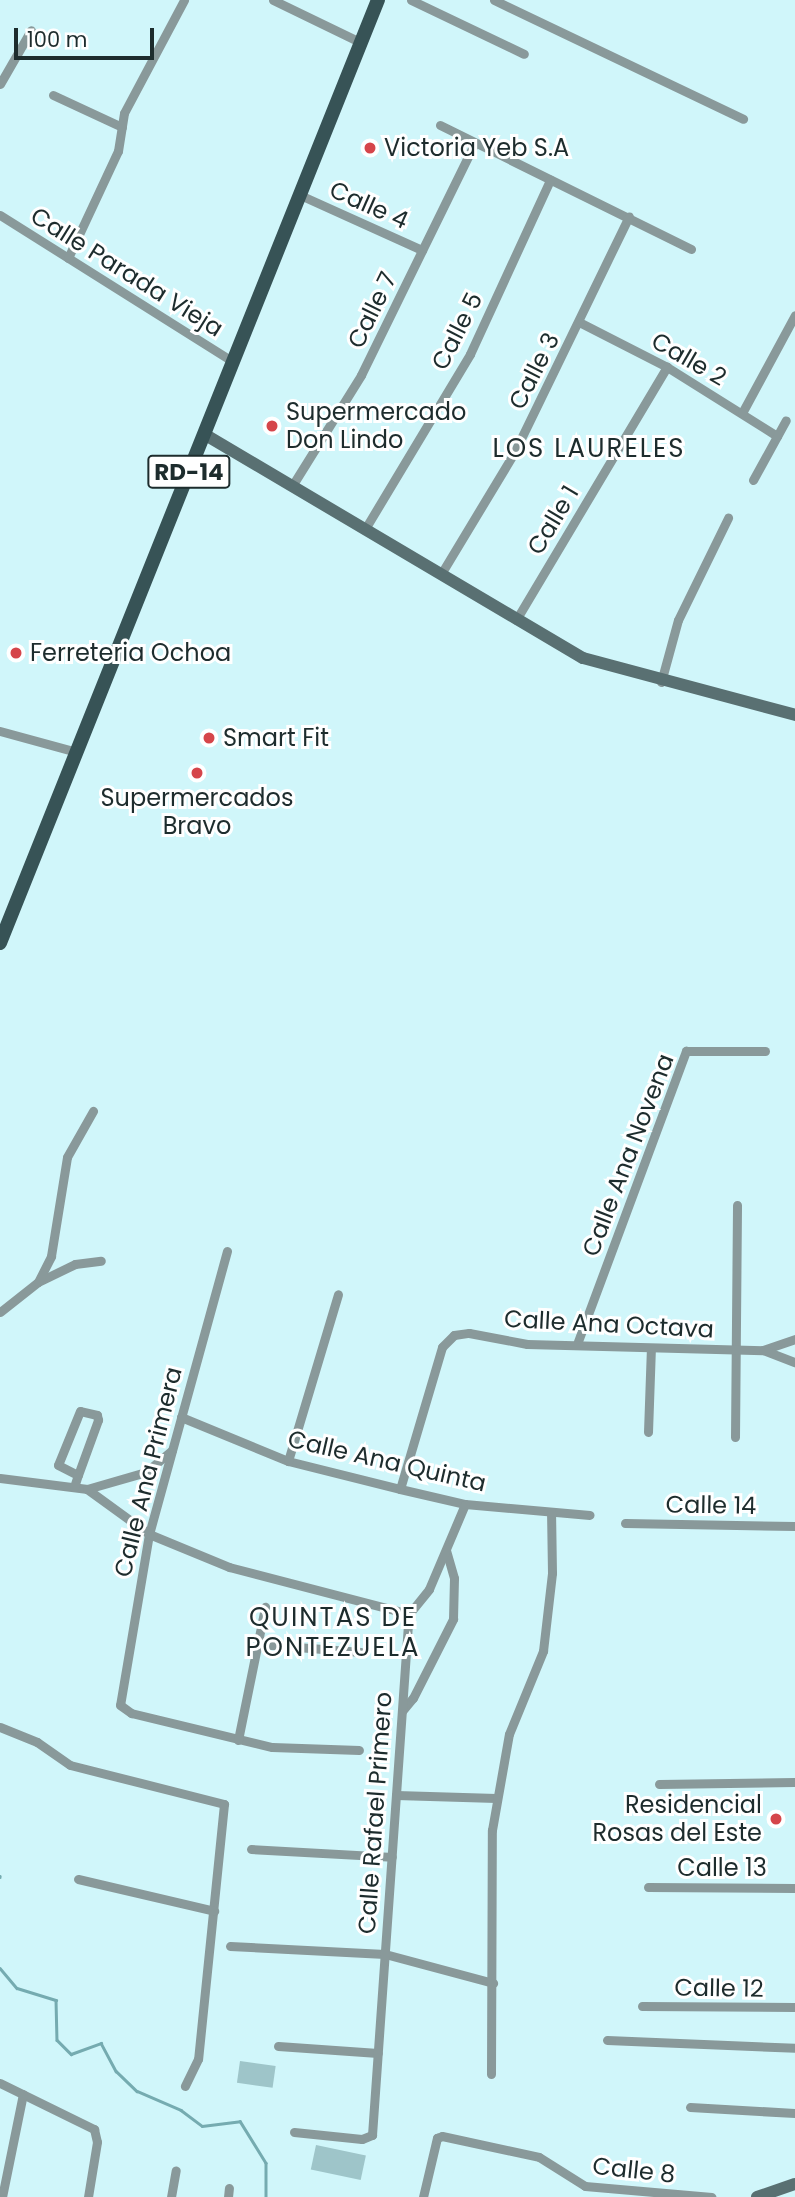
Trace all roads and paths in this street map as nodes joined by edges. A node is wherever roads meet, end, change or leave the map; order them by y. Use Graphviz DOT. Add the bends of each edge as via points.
graph roads {
  1 [pos="184,0"];
  2 [pos="273,0"];
  3 [pos="378,0"];
  4 [pos="411,0"];
  5 [pos="494,0"];
  6 [pos="31,30"];
  7 [pos="362,43"];
  8 [pos="524,54"];
  9 [pos="0,84"];
  10 [pos="53,95"];
  11 [pos="743,119"];
  12 [pos="440,125"];
  13 [pos="122,127"];
  14 [pos="474,144"];
  15 [pos="550,180"];
  16 [pos="299,195"];
  17 [pos="0,215"];
  18 [pos="629,216"];
  19 [pos="691,249"];
  20 [pos="422,250"];
  21 [pos="68,258"];
  22 [pos="795,315"];
  23 [pos="579,322"];
  24 [pos="233,362"];
  25 [pos="667,367"];
  26 [pos="742,413"];
  27 [pos="786,420"];
  28 [pos="204,434"];
  29 [pos="777,436"];
  30 [pos="753,480"];
  31 [pos="292,486"];
  32 [pos="728,518"];
  33 [pos="366,529"];
  34 [pos="441,574"];
  35 [pos="516,620"];
  36 [pos="661,682"];
  37 [pos="795,715"];
  38 [pos="0,730"];
  39 [pos="77,752"];
  40 [pos="0,943"];
  41 [pos="765,1051"];
  42 [pos="93,1111"];
  43 [pos="737,1205"];
  44 [pos="227,1251"];
  45 [pos="101,1261"];
  46 [pos="38,1282"];
  47 [pos="338,1294"];
  48 [pos="0,1312"];
  49 [pos="795,1339"];
  50 [pos="577,1344"];
  51 [pos="651,1348"];
  52 [pos="736,1349"];
  53 [pos="763,1350"];
  54 [pos="795,1362"];
  55 [pos="181,1417"];
  56 [pos="648,1432"];
  57 [pos="735,1437"];
  58 [pos="172,1450"];
  59 [pos="288,1461"];
  60 [pos="78,1475"];
  61 [pos="0,1478"];
  62 [pos="74,1487"];
  63 [pos="87,1489"];
  64 [pos="401,1489"];
  65 [pos="465,1504"];
  66 [pos="551,1512"];
  67 [pos="590,1515"];
  68 [pos="625,1523"];
  69 [pos="795,1526"];
  70 [pos="149,1534"];
  71 [pos="446,1550"];
  72 [pos="265,1607"];
  73 [pos="410,1614"];
  74 [pos="259,1644"];
  75 [pos="360,1652"];
  76 [pos="402,1711"];
  77 [pos="0,1727"];
  78 [pos="238,1740"];
  79 [pos="359,1750"];
  80 [pos="795,1782"];
  81 [pos="659,1784"];
  82 [pos="396,1795"];
  83 [pos="496,1798"];
  84 [pos="251,1849"];
  85 [pos="392,1857"];
  86 [pos="78,1879"];
  87 [pos="648,1887"];
  88 [pos="795,1888"];
  89 [pos="214,1911"];
  90 [pos="230,1946"];
  91 [pos="385,1954"];
  92 [pos="493,1983"];
  93 [pos="642,2006"];
  94 [pos="795,2007"];
  95 [pos="607,2040"];
  96 [pos="278,2046"];
  97 [pos="795,2048"];
  98 [pos="378,2053"];
  99 [pos="491,2074"];
  100 [pos="0,2082"];
  101 [pos="185,2086"];
  102 [pos="23,2094"];
  103 [pos="690,2106"];
  104 [pos="795,2113"];
  105 [pos="294,2132"];
  106 [pos="176,2170"];
  107 [pos="789,2189"];
  108 [pos="422,2196"];
  109 [pos="2,2197"];
  110 [pos="88,2197"];
  111 [pos="171,2197"];
  112 [pos="712,2197"];
  113 [pos="757,2197"];
  1 -- 13 [label="street" via="130,102"];
  2 -- 7 [label="street"];
  3 -- 7 [label="main road, RD-14"];
  4 -- 8 [label="street"];
  5 -- 11 [label="street"];
  6 -- 9 [label="street"];
  7 -- 16 [label="main road, RD-14"];
  10 -- 13 [label="street"];
  12 -- 14 [label="street"];
  13 -- 21 [label="street" via="113,162"];
  14 -- 15 [label="street"];
  14 -- 20 [label="street, Calle 7"];
  15 -- 18 [label="street"];
  15 -- 33 [label="street, Calle 5" via="470,354"];
  16 -- 20 [label="street, Calle 4"];
  16 -- 24 [label="main road, RD-14"];
  17 -- 21 [label="street, Calle Parada Vieja"];
  18 -- 19 [label="street"];
  18 -- 23 [label="street, Calle 3"];
  20 -- 31 [label="street, Calle 7" via="361,375"];
  21 -- 24 [label="street, Calle Parada Vieja"];
  22 -- 26 [label="street"];
  23 -- 25 [label="street, Calle 2"];
  23 -- 34 [label="street, Calle 3" via="514,453"];
  24 -- 28 [label="main road, RD-14"];
  25 -- 26 [label="street, Calle 2"];
  25 -- 35 [label="street, Calle 1"];
  26 -- 29 [label="street, Calle 2"];
  27 -- 29 [label="street"];
  28 -- 31 [label="street"];
  28 -- 39 [label="main road, RD-14"];
  29 -- 30 [label="street"];
  31 -- 33 [label="street"];
  32 -- 36 [label="street" via="678,620"];
  33 -- 34 [label="street"];
  34 -- 35 [label="street"];
  35 -- 36 [label="street" via="583,658"];
  36 -- 37 [label="street"];
  38 -- 39 [label="street"];
  39 -- 40 [label="main road, RD-14"];
  41 -- 50 [label="street, Calle Ana Novena" via="686,1051"];
  42 -- 46 [label="street" via="67,1157 51,1256"];
  43 -- 52 [label="street"];
  44 -- 55 [label="street, Calle Ana Primera"];
  45 -- 46 [label="street" via="75,1264"];
  46 -- 48 [label="street"];
  47 -- 59 [label="street"];
  49 -- 53 [label="street, Calle Ana Octava"];
  50 -- 51 [label="street, Calle Ana Octava"];
  50 -- 64 [label="street, Calle Ana Octava" via="527,1344 469,1333 454,1335 442,1347"];
  51 -- 52 [label="street, Calle Ana Octava"];
  51 -- 56 [label="street"];
  52 -- 53 [label="street, Calle Ana Octava"];
  52 -- 57 [label="street"];
  53 -- 54 [label="street, Calle Ana Octava"];
  55 -- 58 [label="street, Calle Ana Primera"];
  55 -- 59 [label="street, Calle Ana Quinta"];
  58 -- 63 [label="street" via="146,1472"];
  58 -- 70 [label="street, Calle Ana Primera"];
  59 -- 64 [label="street, Calle Ana Quinta"];
  60 -- 60 [label="street" via="99,1420 97,1415 80,1411 58,1465"];
  60 -- 62 [label="street"];
  61 -- 62 [label="street"];
  62 -- 63 [label="street"];
  63 -- 70 [label="street"];
  64 -- 65 [label="street, Calle Ana Quinta"];
  65 -- 66 [label="street, Calle Ana Quinta"];
  65 -- 71 [label="street"];
  66 -- 67 [label="street, Calle Ana Quinta"];
  66 -- 83 [label="street" via="552,1573 543,1651 509,1734"];
  68 -- 69 [label="street, Calle 14"];
  70 -- 73 [label="street" via="229,1567"];
  70 -- 78 [label="street, Calle Ana Primera" via="120,1705 131,1713"];
  71 -- 73 [label="street" via="429,1589"];
  71 -- 76 [label="street" via="453,1564 453,1619 419,1688"];
  72 -- 74 [label="street"];
  73 -- 76 [label="street, Calle Rafael Primero"];
  74 -- 75 [label="street"];
  74 -- 78 [label="street"];
  76 -- 82 [label="street, Calle Rafael Primero"];
  77 -- 89 [label="street" via="37,1742 71,1765 221,1801 225,1818"];
  78 -- 79 [label="street" via="305,1751"];
  80 -- 81 [label="street"];
  82 -- 83 [label="street"];
  82 -- 85 [label="street, Calle Rafael Primero"];
  83 -- 92 [label="street" via="490,1862"];
  84 -- 85 [label="street"];
  85 -- 91 [label="street, Calle Rafael Primero"];
  86 -- 89 [label="street"];
  87 -- 88 [label="street, Calle 13"];
  89 -- 101 [label="street" via="198,2059"];
  90 -- 91 [label="street"];
  91 -- 92 [label="street"];
  91 -- 98 [label="street, Calle Rafael Primero"];
  92 -- 99 [label="street"];
  93 -- 94 [label="street, Calle 12"];
  95 -- 97 [label="street"];
  96 -- 98 [label="street"];
  98 -- 105 [label="street, Calle Rafael Primero" via="372,2135"];
  100 -- 102 [label="street"];
  102 -- 109 [label="street"];
  102 -- 110 [label="street" via="94,2129"];
  103 -- 104 [label="street"];
  106 -- 111 [label="street"];
  107 -- 113 [label="street"];
  108 -- 112 [label="street, Calle 8" via="437,2138 539,2157 585,2186"];
}
